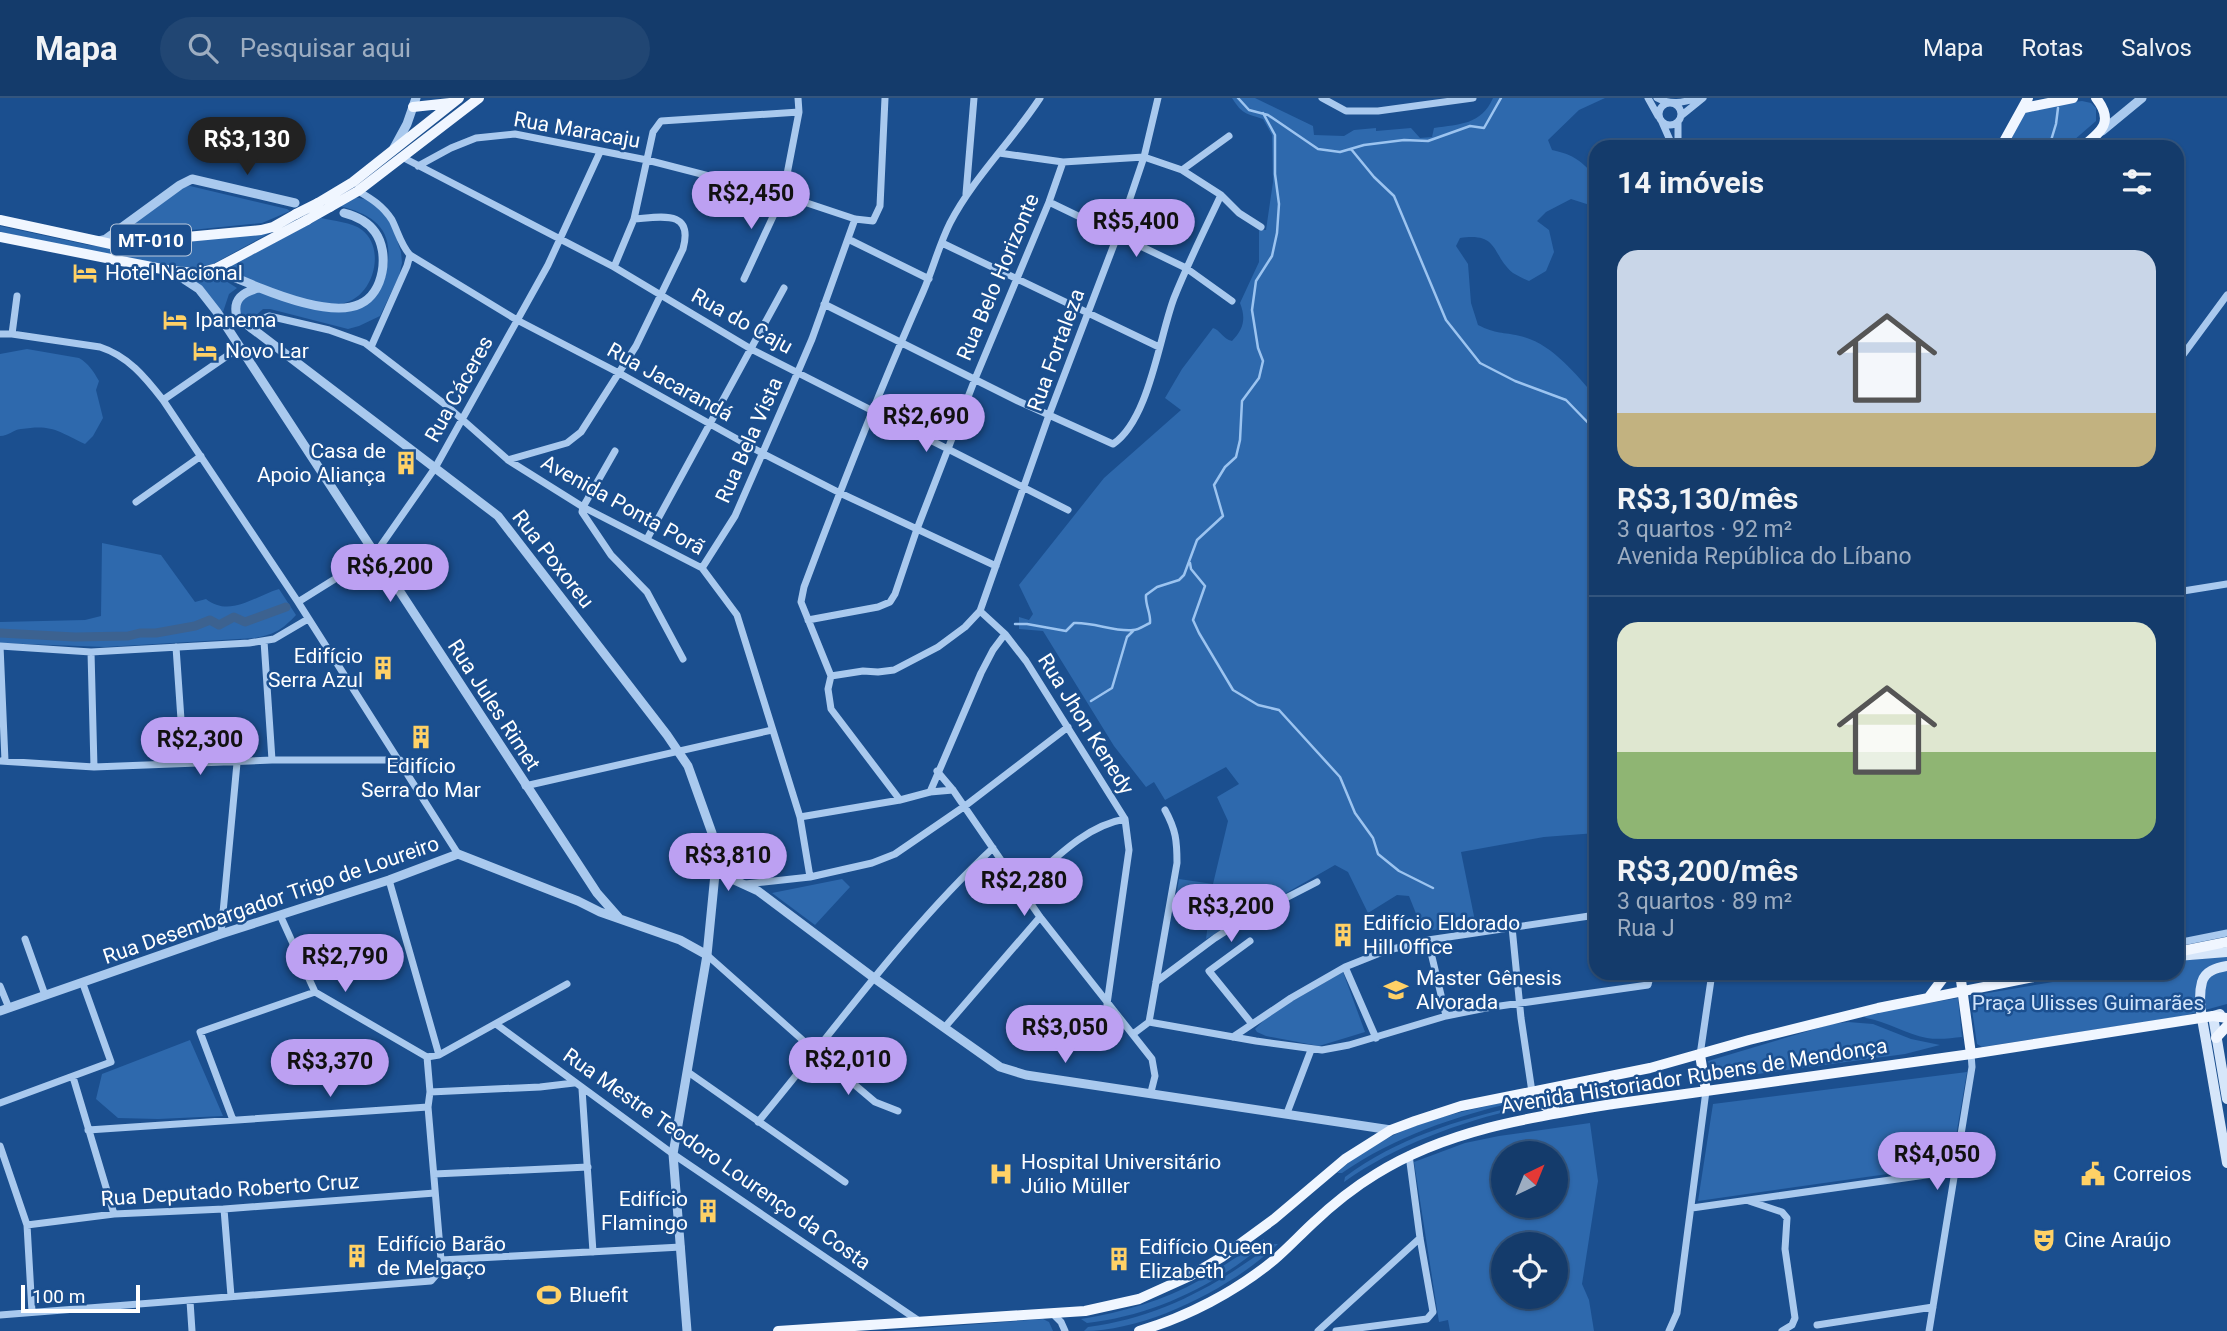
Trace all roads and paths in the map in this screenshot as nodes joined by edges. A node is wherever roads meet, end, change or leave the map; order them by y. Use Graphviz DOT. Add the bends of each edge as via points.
graph roads {
  1 [pos="479,98"];
  2 [pos="798,98"];
  3 [pos="885,98"];
  4 [pos="974,98"];
  5 [pos="1040,98"];
  6 [pos="1158,98"];
  7 [pos="1337,98"];
  8 [pos="1473,98"];
  9 [pos="1648,98"];
  10 [pos="1657,98"];
  11 [pos="1697,98"];
  12 [pos="1703,98"];
  13 [pos="2073,98"];
  14 [pos="2096,98"];
  15 [pos="2142,98"];
  16 [pos="456,100"];
  17 [pos="1325,100"];
  18 [pos="414,102"];
  19 [pos="1671,102"];
  20 [pos="2026,103"];
  21 [pos="799,112"];
  22 [pos="1680,119"];
  23 [pos="1661,120"];
  24 [pos="2101,132"];
  25 [pos="1228,136"];
  26 [pos="1671,140"];
  27 [pos="1676,140"];
  28 [pos="2005,140"];
  29 [pos="2091,140"];
  30 [pos="600,152"];
  31 [pos="999,153"];
  32 [pos="397,155"];
  33 [pos="1144,157"];
  34 [pos="647,160"];
  35 [pos="1063,162"];
  36 [pos="418,166"];
  37 [pos="1182,170"];
  38 [pos="358,191"];
  39 [pos="783,195"];
  40 [pos="966,195"];
  41 [pos="1221,195"];
  42 [pos="1049,202"];
  43 [pos="296,209"];
  44 [pos="344,213"];
  45 [pos="634,219"];
  46 [pos="855,219"];
  47 [pos="0,220"];
  48 [pos="1261,227"];
  49 [pos="1118,234"];
  50 [pos="0,237"];
  51 [pos="848,239"];
  52 [pos="560,240"];
  53 [pos="98,242"];
  54 [pos="942,243"];
  55 [pos="410,255"];
  56 [pos="614,267"];
  57 [pos="1186,268"];
  58 [pos="172,271"];
  59 [pos="198,273"];
  60 [pos="744,279"];
  61 [pos="929,279"];
  62 [pos="1017,279"];
  63 [pos="259,288"];
  64 [pos="784,288"];
  65 [pos="2227,295"];
  66 [pos="17,296"];
  67 [pos="661,296"];
  68 [pos="1232,301"];
  69 [pos="824,304"];
  70 [pos="1088,313"];
  71 [pos="517,320"];
  72 [pos="251,329"];
  73 [pos="0,334"];
  74 [pos="12,334"];
  75 [pos="901,341"];
  76 [pos="240,347"];
  77 [pos="1159,347"];
  78 [pos="371,348"];
  79 [pos="751,349"];
  80 [pos="2184,353"];
  81 [pos="798,372"];
  82 [pos="619,373"];
  83 [pos="975,380"];
  84 [pos="163,400"];
  85 [pos="872,410"];
  86 [pos="1049,415"];
  87 [pos="463,419"];
  88 [pos="710,423"];
  89 [pos="947,449"];
  90 [pos="615,451"];
  91 [pos="762,453"];
  92 [pos="201,456"];
  93 [pos="508,460"];
  94 [pos="435,468"];
  95 [pos="1025,487"];
  96 [pos="839,493"];
  97 [pos="136,502"];
  98 [pos="583,506"];
  99 [pos="1068,510"];
  100 [pos="917,529"];
  101 [pos="646,539"];
  102 [pos="375,554"];
  103 [pos="996,566"];
  104 [pos="702,568"];
  105 [pos="2227,583"];
  106 [pos="2184,591"];
  107 [pos="298,602"];
  108 [pos="980,611"];
  109 [pos="308,619"];
  110 [pos="808,620"];
  111 [pos="1005,634"];
  112 [pos="264,641"];
  113 [pos="0,646"];
  114 [pos="176,647"];
  115 [pos="90,652"];
  116 [pos="683,659"];
  117 [pos="831,676"];
  118 [pos="1068,727"];
  119 [pos="772,730"];
  120 [pos="679,752"];
  121 [pos="272,760"];
  122 [pos="400,760"];
  123 [pos="3,761"];
  124 [pos="184,763"];
  125 [pos="237,763"];
  126 [pos="94,767"];
  127 [pos="937,771"];
  128 [pos="525,786"];
  129 [pos="953,790"];
  130 [pos="930,792"];
  131 [pos="900,800"];
  132 [pos="965,806"];
  133 [pos="1165,810"];
  134 [pos="800,817"];
  135 [pos="1125,819"];
  136 [pos="993,848"];
  137 [pos="458,854"];
  138 [pos="717,854"];
  139 [pos="810,877"];
  140 [pos="389,880"];
  141 [pos="1317,881"];
  142 [pos="744,884"];
  143 [pos="1022,888"];
  144 [pos="597,893"];
  145 [pos="578,901"];
  146 [pos="280,915"];
  147 [pos="1589,916"];
  148 [pos="1040,917"];
  149 [pos="619,918"];
  150 [pos="1512,927"];
  151 [pos="2227,933"];
  152 [pos="221,934"];
  153 [pos="25,939"];
  154 [pos="1428,940"];
  155 [pos="2227,940"];
  156 [pos="1250,941"];
  157 [pos="2184,942"];
  158 [pos="2184,943"];
  159 [pos="2184,952"];
  160 [pos="2227,953"];
  161 [pos="2184,954"];
  162 [pos="707,955"];
  163 [pos="2227,966"];
  164 [pos="1345,967"];
  165 [pos="874,978"];
  166 [pos="1649,980"];
  167 [pos="1711,980"];
  168 [pos="1941,980"];
  169 [pos="1961,980"];
  170 [pos="2021,980"];
  171 [pos="1156,982"];
  172 [pos="83,984"];
  173 [pos="567,984"];
  174 [pos="0,986"];
  175 [pos="1962,990"];
  176 [pos="315,992"];
  177 [pos="46,995"];
  178 [pos="1928,997"];
  179 [pos="1107,1004"];
  180 [pos="1520,1004"];
  181 [pos="4,1010"];
  182 [pos="2227,1013"];
  183 [pos="1446,1016"];
  184 [pos="2207,1017"];
  185 [pos="2227,1018"];
  186 [pos="1149,1022"];
  187 [pos="496,1024"];
  188 [pos="1251,1025"];
  189 [pos="2227,1026"];
  190 [pos="945,1027"];
  191 [pos="1133,1034"];
  192 [pos="1233,1037"];
  193 [pos="1376,1038"];
  194 [pos="2216,1038"];
  195 [pos="1256,1041"];
  196 [pos="1311,1050"];
  197 [pos="816,1052"];
  198 [pos="1971,1054"];
  199 [pos="439,1055"];
  200 [pos="1700,1055"];
  201 [pos="427,1057"];
  202 [pos="688,1072"];
  203 [pos="73,1077"];
  204 [pos="574,1083"];
  205 [pos="582,1089"];
  206 [pos="1706,1091"];
  207 [pos="430,1092"];
  208 [pos="1151,1092"];
  209 [pos="1532,1092"];
  210 [pos="2227,1099"];
  211 [pos="0,1103"];
  212 [pos="428,1107"];
  213 [pos="898,1111"];
  214 [pos="1557,1112"];
  215 [pos="1287,1113"];
  216 [pos="233,1120"];
  217 [pos="758,1122"];
  218 [pos="88,1130"];
  219 [pos="1391,1130"];
  220 [pos="0,1146"];
  221 [pos="673,1154"];
  222 [pos="1409,1155"];
  223 [pos="2227,1163"];
  224 [pos="588,1167"];
  225 [pos="1954,1171"];
  226 [pos="434,1174"];
  227 [pos="845,1182"];
  228 [pos="435,1193"];
  229 [pos="1749,1201"];
  230 [pos="1692,1208"];
  231 [pos="224,1209"];
  232 [pos="114,1214"];
  233 [pos="27,1225"];
  234 [pos="1420,1238"];
  235 [pos="681,1247"];
  236 [pos="593,1252"];
  237 [pos="441,1260"];
  238 [pos="231,1296"];
  239 [pos="190,1301"];
  240 [pos="1933,1307"];
  241 [pos="32,1312"];
  242 [pos="1052,1313"];
  243 [pos="0,1315"];
  244 [pos="919,1321"];
  245 [pos="1817,1325"];
  246 [pos="192,1331"];
  247 [pos="687,1331"];
  248 [pos="778,1331"];
  249 [pos="1065,1331"];
  250 [pos="1139,1331"];
  251 [pos="1318,1331"];
  252 [pos="1336,1331"];
  253 [pos="1669,1331"];
  254 [pos="1782,1331"];
  255 [pos="1929,1331"];
  1 -- 32 [label="main road, MT-010"];
  2 -- 21 [label="street"];
  3 -- 46 [label="street" via="880,206 873,221"];
  4 -- 40 [label="street"];
  5 -- 31 [label="street"];
  6 -- 33 [label="street, Rua Fortaleza"];
  7 -- 17 [label="street"];
  8 -- 17 [label="street" via="1378,111 1346,111"];
  9 -- 23 [label="street"];
  10 -- 19 [label="street"];
  11 -- 19 [label="street"];
  12 -- 22 [label="street"];
  13 -- 20 [label="main road"];
  14 -- 24 [label="main road" via="2105,112"];
  15 -- 24 [label="street"];
  16 -- 18 [label="main road"];
  16 -- 32 [label="main road, MT-010"];
  18 -- 32 [label="street"];
  19 -- 22 [label="street" via="1678,105"];
  19 -- 23 [label="street" via="1661,107"];
  20 -- 28 [label="main road"];
  21 -- 34 [label="street" via="661,121 653,132"];
  21 -- 39 [label="street"];
  22 -- 23 [label="street" via="1668,125"];
  22 -- 27 [label="street"];
  23 -- 26 [label="street"];
  24 -- 29 [label="main road"];
  25 -- 37 [label="street"];
  30 -- 34 [label="street, Rua Maracaju"];
  30 -- 36 [label="street, Rua Maracaju" via="515,134 496,135 476,138"];
  30 -- 52 [label="street, Rua Cáceres"];
  31 -- 35 [label="street"];
  31 -- 40 [label="street"];
  32 -- 36 [label="street, Rua do Caju"];
  32 -- 38 [label="main road, MT-010"];
  32 -- 43 [label="main road, MT-010, bridge" via="318,203"];
  33 -- 35 [label="street"];
  33 -- 37 [label="street"];
  33 -- 49 [label="street, Rua Fortaleza"];
  34 -- 39 [label="street, Rua Maracaju"];
  34 -- 45 [label="street"];
  35 -- 42 [label="street, Rua Belo Horizonte"];
  36 -- 52 [label="street, Rua do Caju"];
  37 -- 41 [label="street"];
  38 -- 55 [label="street, Rua Jacarandá" via="383,208"];
  38 -- 59 [label="main road, MT-010, bridge" via="222,266"];
  39 -- 46 [label="street, Rua Maracaju"];
  39 -- 60 [label="street"];
  40 -- 54 [label="street"];
  41 -- 48 [label="street"];
  41 -- 57 [label="street"];
  42 -- 49 [label="street"];
  42 -- 62 [label="street, Rua Belo Horizonte"];
  43 -- 53 [label="main road, MT-010" via="273,227 261,230"];
  43 -- 53 [label="street" via="192,179"];
  44 -- 63 [label="street" via="367,223 381,243 381,274 370,298 339,309"];
  45 -- 56 [label="street"];
  45 -- 67 [label="street" via="677,218 687,235"];
  46 -- 51 [label="street, Rua Bela Vista"];
  47 -- 53 [label="main road, MT-010"];
  49 -- 57 [label="street"];
  49 -- 70 [label="street, Rua Fortaleza"];
  50 -- 58 [label="main road, MT-010"];
  51 -- 61 [label="street"];
  51 -- 69 [label="street, Rua Bela Vista"];
  52 -- 56 [label="street, Rua do Caju"];
  52 -- 71 [label="street, Rua Cáceres"];
  54 -- 61 [label="street"];
  54 -- 62 [label="street"];
  55 -- 71 [label="street, Rua Jacarandá"];
  55 -- 78 [label="street"];
  56 -- 67 [label="street, Rua do Caju"];
  57 -- 68 [label="street"];
  57 -- 77 [label="street"];
  58 -- 59 [label="main road, MT-010"];
  58 -- 76 [label="street, Rua Jules Rimet" via="199,289"];
  59 -- 63 [label="street" via="227,275"];
  61 -- 75 [label="street"];
  62 -- 70 [label="street"];
  62 -- 83 [label="street, Rua Belo Horizonte"];
  63 -- 72 [label="street, Rua Poxoreu" via="240,296 234,308"];
  64 -- 79 [label="street"];
  65 -- 80 [label="street"];
  66 -- 74 [label="street"];
  67 -- 79 [label="street, Rua do Caju"];
  67 -- 82 [label="street"];
  69 -- 75 [label="street"];
  69 -- 81 [label="street, Rua Bela Vista"];
  70 -- 77 [label="street"];
  70 -- 86 [label="street, Rua Fortaleza"];
  71 -- 82 [label="street, Rua Jacarandá"];
  71 -- 87 [label="street, Rua Cáceres"];
  72 -- 78 [label="street, Avenida Ponta Porã" via="261,318 273,316 357,339"];
  72 -- 94 [label="street, Rua Poxoreu"];
  73 -- 74 [label="street"];
  74 -- 84 [label="street" via="112,351 140,372"];
  75 -- 83 [label="street"];
  75 -- 85 [label="street"];
  76 -- 84 [label="street"];
  76 -- 102 [label="street, Rua Jules Rimet"];
  77 -- 86 [label="street" via="1143,404 1122,438 1113,444"];
  78 -- 87 [label="street, Avenida Ponta Porã"];
  79 -- 81 [label="street, Rua do Caju"];
  79 -- 88 [label="street"];
  81 -- 85 [label="street, Rua do Caju"];
  81 -- 91 [label="street, Rua Bela Vista"];
  82 -- 88 [label="street, Rua Jacarandá"];
  82 -- 93 [label="street" via="581,432 566,443"];
  83 -- 86 [label="street"];
  83 -- 89 [label="street, Rua Belo Horizonte"];
  84 -- 92 [label="street"];
  85 -- 89 [label="street, Rua do Caju"];
  85 -- 96 [label="street"];
  86 -- 95 [label="street, Rua Fortaleza"];
  87 -- 93 [label="street, Avenida Ponta Porã"];
  87 -- 94 [label="street, Rua Cáceres"];
  88 -- 91 [label="street, Rua Jacarandá"];
  88 -- 101 [label="street"];
  89 -- 95 [label="street, Rua do Caju"];
  89 -- 100 [label="street, Rua Belo Horizonte"];
  90 -- 98 [label="street"];
  91 -- 96 [label="street, Rua Jacarandá"];
  91 -- 104 [label="street, Rua Bela Vista" via="735,516"];
  92 -- 97 [label="street"];
  92 -- 107 [label="street"];
  93 -- 98 [label="street, Avenida Ponta Porã"];
  94 -- 102 [label="street, Rua Cáceres"];
  94 -- 120 [label="street, Rua Poxoreu" via="498,516"];
  95 -- 99 [label="street, Rua do Caju"];
  95 -- 103 [label="street, Rua Fortaleza"];
  96 -- 100 [label="street, Rua Jacarandá"];
  96 -- 110 [label="street" via="800,602"];
  98 -- 101 [label="street, Avenida Ponta Porã"];
  98 -- 116 [label="street" via="594,533 647,592"];
  100 -- 103 [label="street, Rua Jacarandá"];
  100 -- 110 [label="street, Rua Belo Horizonte" via="890,602"];
  101 -- 104 [label="street, Avenida Ponta Porã"];
  102 -- 107 [label="street, Rua Cáceres"];
  102 -- 128 [label="street, Rua Jules Rimet"];
  103 -- 108 [label="street, Rua Fortaleza"];
  104 -- 119 [label="street, Avenida Ponta Porã" via="737,615"];
  105 -- 106 [label="street"];
  107 -- 109 [label="street"];
  108 -- 111 [label="street, Rua Jhon Kenedy"];
  108 -- 117 [label="street, Rua Fortaleza" via="938,647 894,670"];
  109 -- 112 [label="street" via="285,635"];
  109 -- 122 [label="street"];
  110 -- 117 [label="street"];
  111 -- 118 [label="street, Rua Jhon Kenedy"];
  111 -- 127 [label="street" via="986,662"];
  112 -- 114 [label="street"];
  112 -- 121 [label="street"];
  113 -- 115 [label="street"];
  113 -- 123 [label="street"];
  114 -- 115 [label="street"];
  114 -- 124 [label="street"];
  115 -- 126 [label="street"];
  117 -- 131 [label="street" via="831,709"];
  118 -- 132 [label="street"];
  118 -- 135 [label="street, Rua Jhon Kenedy"];
  119 -- 120 [label="street"];
  119 -- 134 [label="street, Avenida Ponta Porã"];
  120 -- 128 [label="street"];
  120 -- 138 [label="street, Rua Poxoreu" via="688,766"];
  121 -- 122 [label="street"];
  121 -- 125 [label="street"];
  122 -- 137 [label="street"];
  123 -- 126 [label="street"];
  124 -- 125 [label="street"];
  124 -- 126 [label="street"];
  125 -- 152 [label="street"];
  127 -- 129 [label="street"];
  127 -- 130 [label="street"];
  128 -- 144 [label="street, Rua Jules Rimet"];
  129 -- 130 [label="street"];
  129 -- 132 [label="street"];
  130 -- 131 [label="street"];
  131 -- 134 [label="street"];
  132 -- 136 [label="street"];
  132 -- 139 [label="street" via="895,854"];
  133 -- 171 [label="street" via="1177,838 1177,863"];
  134 -- 139 [label="street, Avenida Ponta Porã"];
  135 -- 143 [label="street" via="1111,821 1076,842"];
  135 -- 179 [label="street, Rua Jhon Kenedy" via="1129,850"];
  136 -- 143 [label="street"];
  136 -- 165 [label="street"];
  137 -- 140 [label="street, Rua Desembargador Trigo de Loureiro"];
  137 -- 145 [label="street, Rua Desembargador Trigo de Loureiro"];
  138 -- 142 [label="street" via="727,874"];
  138 -- 162 [label="street, Rua Poxoreu"];
  139 -- 142 [label="street"];
  140 -- 146 [label="street, Rua Desembargador Trigo de Loureiro"];
  140 -- 199 [label="street"];
  141 -- 171 [label="street" via="1243,920"];
  142 -- 165 [label="street"];
  143 -- 148 [label="street"];
  144 -- 145 [label="street"];
  144 -- 149 [label="street, Rua Jules Rimet"];
  145 -- 149 [label="street, Rua Desembargador Trigo de Loureiro"];
  146 -- 152 [label="street, Rua Desembargador Trigo de Loureiro"];
  146 -- 176 [label="street"];
  147 -- 150 [label="street"];
  148 -- 179 [label="street"];
  148 -- 190 [label="street"];
  149 -- 162 [label="street, Rua Desembargador Trigo de Loureiro"];
  150 -- 154 [label="street"];
  150 -- 180 [label="street"];
  151 -- 157 [label="street"];
  152 -- 172 [label="street, Rua Desembargador Trigo de Loureiro"];
  153 -- 177 [label="street"];
  154 -- 164 [label="street"];
  154 -- 183 [label="street"];
  155 -- 158 [label="main road"];
  155 -- 159 [label="main road"];
  156 -- 188 [label="street" via="1209,971"];
  160 -- 161 [label="main road"];
  162 -- 197 [label="street"];
  162 -- 202 [label="street, Rua Poxoreu"];
  163 -- 184 [label="main road" via="2214,969 2202,980"];
  164 -- 188 [label="street"];
  164 -- 193 [label="street"];
  165 -- 190 [label="street"];
  165 -- 197 [label="street"];
  166 -- 180 [label="street" via="1648,985"];
  167 -- 200 [label="street"];
  168 -- 178 [label="main road"];
  169 -- 175 [label="main road"];
  170 -- 175 [label="main road, Avenida Historiador Rubens de Mendonça"];
  171 -- 186 [label="street"];
  172 -- 177 [label="street, Rua Desembargador Trigo de Loureiro"];
  172 -- 203 [label="street" via="111,1062"];
  173 -- 187 [label="street"];
  174 -- 181 [label="street"];
  175 -- 178 [label="main road, Avenida Historiador Rubens de Mendonça"];
  175 -- 198 [label="main road"];
  176 -- 201 [label="street"];
  176 -- 216 [label="street" via="200,1032"];
  177 -- 181 [label="street, Rua Desembargador Trigo de Loureiro"];
  178 -- 200 [label="main road, Avenida Historiador Rubens de Mendonça"];
  179 -- 191 [label="street"];
  180 -- 183 [label="street"];
  180 -- 209 [label="street"];
  182 -- 184 [label="main road, Avenida Historiador Rubens de Mendonça"];
  183 -- 193 [label="street"];
  184 -- 185 [label="main road"];
  184 -- 194 [label="main road"];
  184 -- 198 [label="main road, Avenida Historiador Rubens de Mendonça"];
  184 -- 223 [label="main road"];
  186 -- 191 [label="street"];
  186 -- 192 [label="street"];
  187 -- 199 [label="street"];
  187 -- 204 [label="street, Rua Mestre Teodoro Lourenço da Costa"];
  188 -- 192 [label="street"];
  188 -- 195 [label="street"];
  189 -- 194 [label="main road"];
  190 -- 208 [label="street" via="1000,1067 1026,1075"];
  191 -- 208 [label="street" via="1152,1059 1155,1076"];
  192 -- 195 [label="street"];
  193 -- 196 [label="street"];
  194 -- 210 [label="main road"];
  195 -- 196 [label="street"];
  196 -- 215 [label="street"];
  197 -- 213 [label="street" via="875,1102"];
  197 -- 217 [label="street"];
  198 -- 206 [label="main road, Avenida Historiador Rubens de Mendonça"];
  198 -- 225 [label="street"];
  199 -- 201 [label="street"];
  200 -- 206 [label="main road"];
  200 -- 209 [label="main road, Avenida Historiador Rubens de Mendonça"];
  201 -- 207 [label="street"];
  202 -- 217 [label="street"];
  202 -- 221 [label="street, Rua Poxoreu"];
  203 -- 211 [label="street"];
  203 -- 218 [label="street"];
  204 -- 205 [label="street, Rua Mestre Teodoro Lourenço da Costa"];
  204 -- 207 [label="street"];
  205 -- 221 [label="street, Rua Mestre Teodoro Lourenço da Costa"];
  205 -- 224 [label="street"];
  206 -- 214 [label="main road, Avenida Historiador Rubens de Mendonça"];
  206 -- 230 [label="street"];
  207 -- 212 [label="street"];
  208 -- 215 [label="street"];
  209 -- 214 [label="main road" via="1540,1103"];
  209 -- 219 [label="main road, Avenida Historiador Rubens de Mendonça" via="1461,1106"];
  212 -- 216 [label="street"];
  212 -- 226 [label="street"];
  214 -- 222 [label="main road, Avenida Historiador Rubens de Mendonça" via="1469,1133"];
  215 -- 219 [label="street"];
  216 -- 218 [label="street"];
  217 -- 227 [label="street"];
  218 -- 232 [label="street"];
  219 -- 242 [label="main road, Avenida Historiador Rubens de Mendonça" via="1345,1159 1247,1240 1190,1276 1139,1299"];
  220 -- 233 [label="street"];
  221 -- 235 [label="street, Rua Poxoreu"];
  221 -- 244 [label="street, Rua Mestre Teodoro Lourenço da Costa"];
  222 -- 234 [label="street"];
  222 -- 250 [label="main road, Avenida Historiador Rubens de Mendonça" via="1354,1189 1242,1283 1184,1314"];
  224 -- 226 [label="street"];
  224 -- 236 [label="street"];
  225 -- 229 [label="street"];
  225 -- 240 [label="street"];
  226 -- 228 [label="street"];
  228 -- 231 [label="street, Rua Deputado Roberto Cruz"];
  228 -- 237 [label="street"];
  229 -- 230 [label="street"];
  229 -- 254 [label="street" via="1787,1218 1785,1249 1795,1318 1793,1325"];
  230 -- 253 [label="street" via="1677,1313"];
  231 -- 232 [label="street, Rua Deputado Roberto Cruz"];
  231 -- 238 [label="street"];
  232 -- 233 [label="street, Rua Deputado Roberto Cruz"];
  233 -- 241 [label="street"];
  234 -- 251 [label="street"];
  234 -- 252 [label="street" via="1431,1316"];
  235 -- 236 [label="street"];
  235 -- 247 [label="street, Rua Poxoreu"];
  236 -- 237 [label="street"];
  237 -- 238 [label="street" via="431,1281"];
  238 -- 239 [label="street"];
  239 -- 241 [label="street"];
  239 -- 246 [label="street"];
  240 -- 245 [label="street"];
  240 -- 255 [label="street"];
  241 -- 243 [label="street"];
  242 -- 244 [label="main road, Avenida Historiador Rubens de Mendonça"];
  242 -- 249 [label="street"];
  244 -- 248 [label="main road, Avenida Historiador Rubens de Mendonça"];
}
